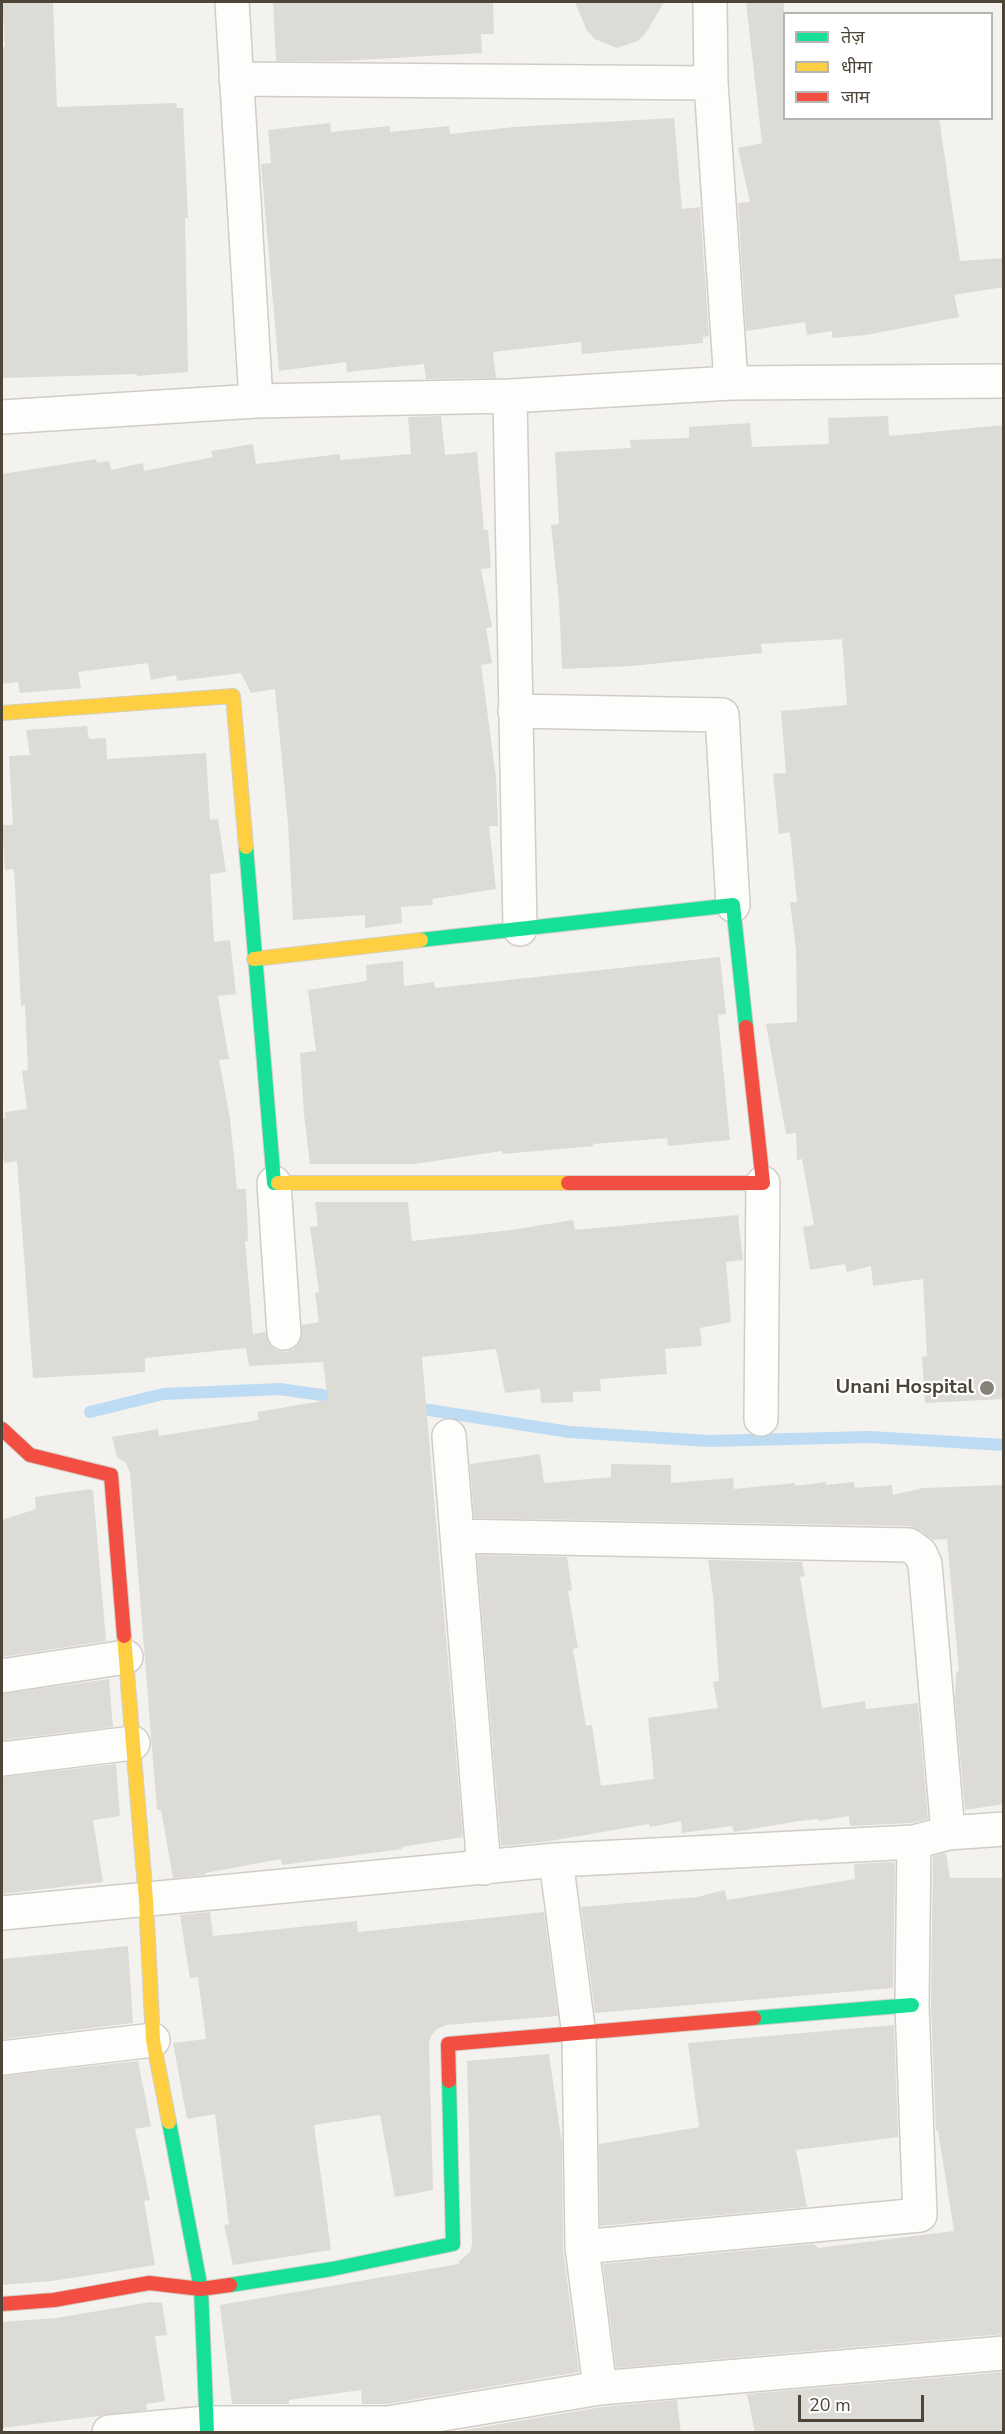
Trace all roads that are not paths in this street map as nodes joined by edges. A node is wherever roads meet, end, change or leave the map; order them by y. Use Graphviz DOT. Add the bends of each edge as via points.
graph roads {
  1 [pos="232,2"];
  2 [pos="710,2"];
  3 [pos="236,79"];
  4 [pos="711,83"];
  5 [pos="1004,381"];
  6 [pos="731,383"];
  7 [pos="510,396"];
  8 [pos="256,401"];
  9 [pos="2,417"];
  10 [pos="515,711"];
  11 [pos="2,712"];
  12 [pos="733,905"];
  13 [pos="520,929"];
  14 [pos="254,959"];
  15 [pos="273,1183"];
  16 [pos="763,1183"];
  17 [pos="284,1333"];
  18 [pos="761,1419"];
  19 [pos="2,1429"];
  20 [pos="448,1436"];
  21 [pos="457,1536"];
  22 [pos="126,1657"];
  23 [pos="2,1676"];
  24 [pos="133,1743"];
  25 [pos="2,1759"];
  26 [pos="1004,1829"];
  27 [pos="948,1833"];
  28 [pos="914,1842"];
  29 [pos="556,1860"];
  30 [pos="484,1868"];
  31 [pos="146,1900"];
  32 [pos="2,1913"];
  33 [pos="912,2005"];
  34 [pos="579,2035"];
  35 [pos="153,2040"];
  36 [pos="2,2058"];
  37 [pos="582,2247"];
  38 [pos="201,2289"];
  39 [pos="2,2304"];
  40 [pos="1004,2353"];
  41 [pos="600,2388"];
  42 [pos="207,2428"];
  43 [pos="388,2428"];
  44 [pos="109,2433"];
  1 -- 3 [label="street"];
  2 -- 4 [label="street"];
  3 -- 4 [label="street"];
  3 -- 8 [label="street"];
  4 -- 6 [label="street"];
  5 -- 6 [label="street"];
  6 -- 7 [label="street"];
  7 -- 8 [label="street"];
  7 -- 10 [label="street"];
  8 -- 9 [label="street"];
  10 -- 12 [label="street" via="722,715"];
  10 -- 13 [label="street"];
  11 -- 14 [label="street" via="233,696"];
  12 -- 13 [label="street"];
  12 -- 16 [label="street"];
  13 -- 14 [label="street"];
  14 -- 15 [label="street"];
  15 -- 16 [label="street"];
  15 -- 17 [label="street"];
  16 -- 18 [label="street"];
  19 -- 22 [label="street" via="30,1455 111,1474"];
  20 -- 21 [label="street"];
  21 -- 27 [label="street" via="909,1545 920,1553 925,1564"];
  21 -- 30 [label="street"];
  22 -- 23 [label="street"];
  22 -- 24 [label="street"];
  24 -- 25 [label="street"];
  24 -- 31 [label="street"];
  26 -- 27 [label="street"];
  27 -- 28 [label="street"];
  28 -- 29 [label="street"];
  28 -- 33 [label="street"];
  29 -- 30 [label="street"];
  29 -- 34 [label="street"];
  30 -- 31 [label="street"];
  31 -- 32 [label="street"];
  31 -- 35 [label="street"];
  33 -- 34 [label="street"];
  33 -- 37 [label="street" via="920,2215"];
  34 -- 37 [label="street"];
  34 -- 38 [label="street" via="448,2044 453,2244 332,2269"];
  35 -- 36 [label="street"];
  35 -- 38 [label="street"];
  37 -- 41 [label="street"];
  38 -- 39 [label="street" via="149,2283 54,2300"];
  38 -- 42 [label="street"];
  40 -- 41 [label="street"];
  41 -- 43 [label="street"];
  42 -- 43 [label="street"];
  42 -- 44 [label="street"];
}
